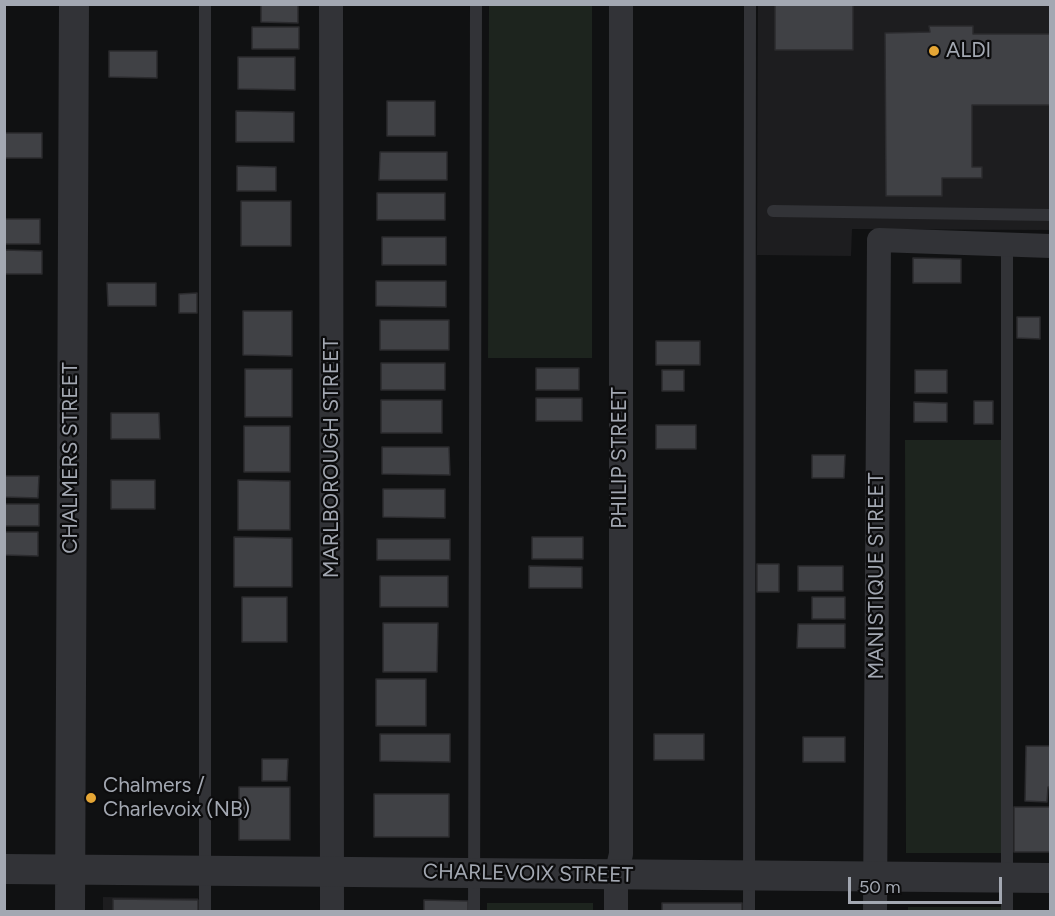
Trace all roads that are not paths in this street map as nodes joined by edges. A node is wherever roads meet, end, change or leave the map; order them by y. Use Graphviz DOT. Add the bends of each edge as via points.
graph roads {
  1 [pos="74,4"];
  2 [pos="205,4"];
  3 [pos="332,4"];
  4 [pos="476,4"];
  5 [pos="621,4"];
  6 [pos="750,4"];
  7 [pos="773,211"];
  8 [pos="1050,215"];
  9 [pos="1006,244"];
  10 [pos="1050,246"];
  11 [pos="4,869"];
  12 [pos="69,870"];
  13 [pos="204,871"];
  14 [pos="332,872"];
  15 [pos="473,873"];
  16 [pos="616,875"];
  17 [pos="750,876"];
  18 [pos="875,878"];
  19 [pos="1007,878"];
  20 [pos="1050,878"];
  21 [pos="70,912"];
  22 [pos="204,912"];
  23 [pos="332,912"];
  24 [pos="474,912"];
  25 [pos="616,912"];
  26 [pos="750,912"];
  27 [pos="875,912"];
  28 [pos="1007,912"];
  1 -- 12 [label="street, CHALMERS STREET"];
  2 -- 13 [label="lane"];
  3 -- 14 [label="street, MARLBOROUGH STREET"];
  4 -- 15 [label="lane"];
  5 -- 16 [label="street, PHILIP STREET" via="621,854"];
  6 -- 17 [label="lane"];
  7 -- 8 [label="lane"];
  9 -- 10 [label="street"];
  9 -- 18 [label="street, MANISTIQUE STREET" via="879,240"];
  9 -- 19 [label="lane"];
  11 -- 12 [label="street, CHARLEVOIX STREET"];
  12 -- 13 [label="street, CHARLEVOIX STREET"];
  12 -- 21 [label="street, CHALMERS STREET"];
  13 -- 14 [label="street, CHARLEVOIX STREET"];
  13 -- 22 [label="lane"];
  14 -- 15 [label="street, CHARLEVOIX STREET"];
  14 -- 23 [label="street, MARLBOROUGH STREET"];
  15 -- 16 [label="street, CHARLEVOIX STREET"];
  15 -- 24 [label="lane"];
  16 -- 17 [label="street, CHARLEVOIX STREET"];
  16 -- 25 [label="street, PHILIP STREET"];
  17 -- 18 [label="street, CHARLEVOIX STREET"];
  17 -- 26 [label="lane"];
  18 -- 19 [label="street, CHARLEVOIX STREET"];
  18 -- 27 [label="street, MANISTIQUE STREET"];
  19 -- 20 [label="street, CHARLEVOIX STREET"];
  19 -- 28 [label="lane"];
}
